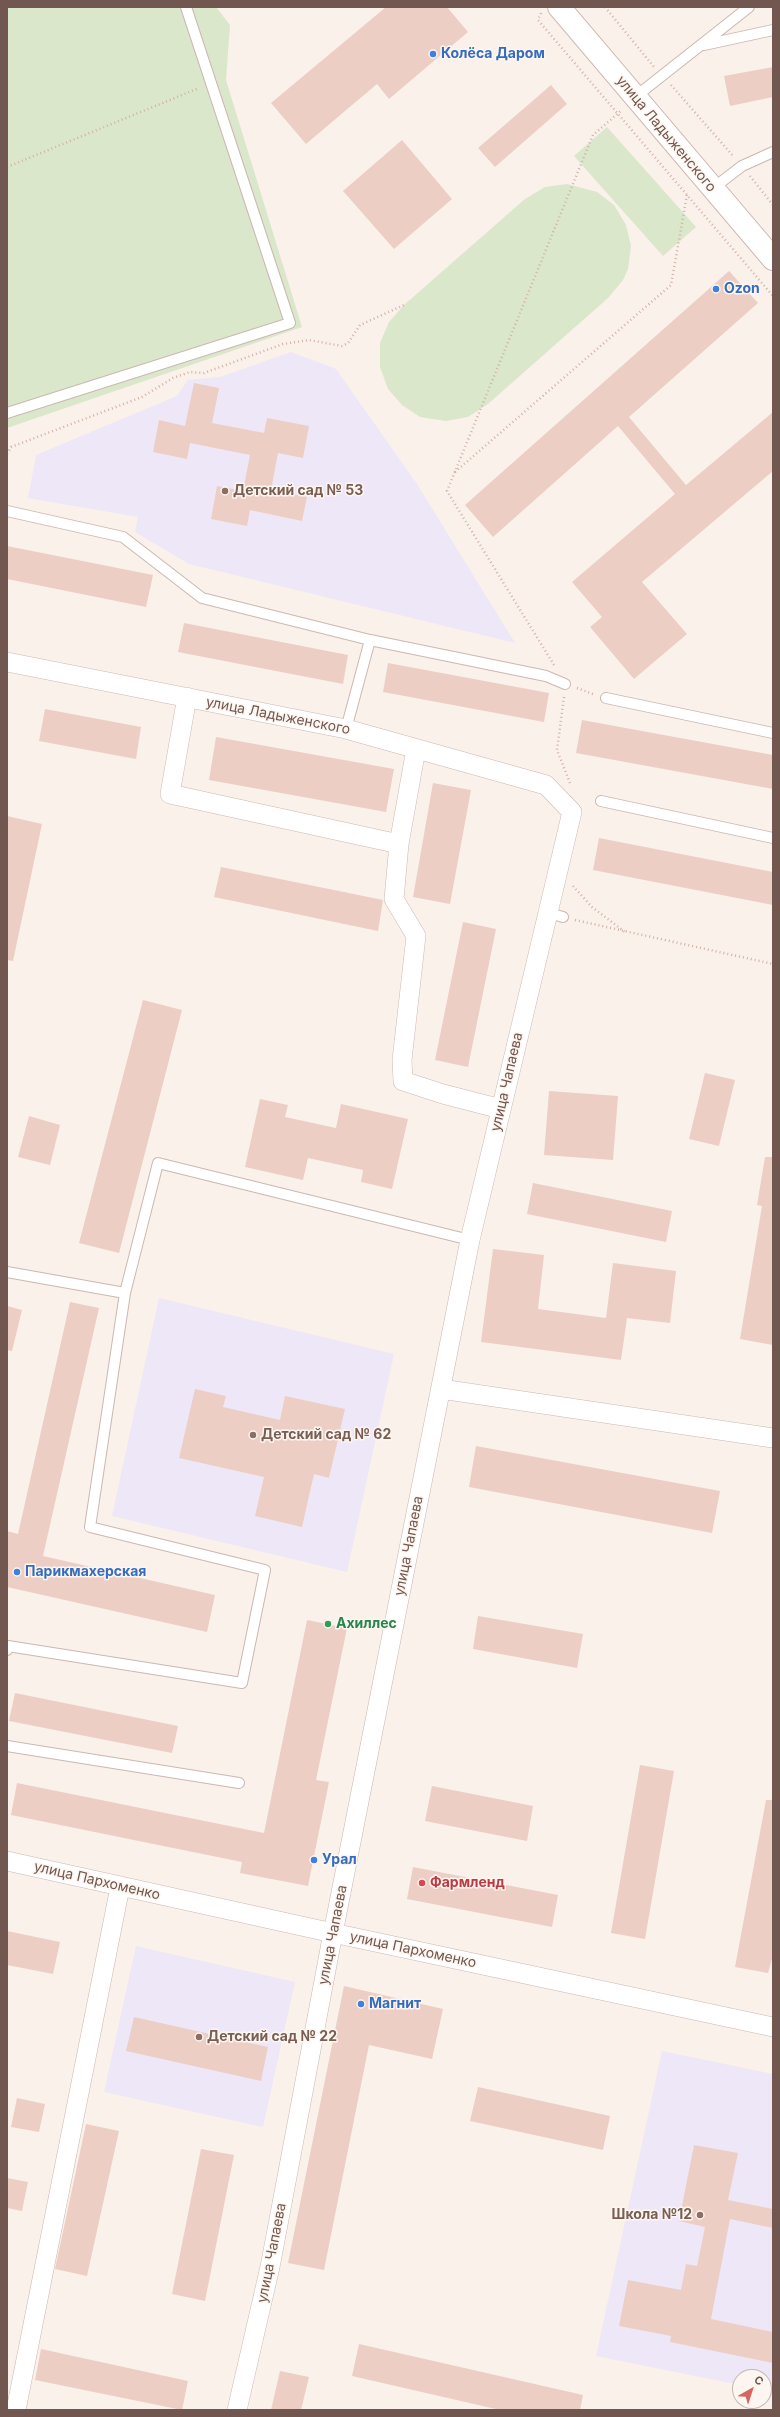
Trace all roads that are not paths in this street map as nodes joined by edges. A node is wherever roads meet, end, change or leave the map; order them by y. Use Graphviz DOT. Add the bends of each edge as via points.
graph roads {
  1 [pos="186,7"];
  2 [pos="559,7"];
  3 [pos="748,7"];
  4 [pos="773,30"];
  5 [pos="702,45"];
  6 [pos="635,97"];
  7 [pos="773,152"];
  8 [pos="712,189"];
  9 [pos="773,259"];
  10 [pos="7,413"];
  11 [pos="7,512"];
  12 [pos="370,640"];
  13 [pos="7,662"];
  14 [pos="565,684"];
  15 [pos="187,697"];
  16 [pos="606,698"];
  17 [pos="346,729"];
  18 [pos="773,732"];
  19 [pos="416,749"];
  20 [pos="546,785"];
  21 [pos="601,801"];
  22 [pos="773,838"];
  23 [pos="399,844"];
  24 [pos="501,1108"];
  25 [pos="470,1240"];
  26 [pos="7,1272"];
  27 [pos="125,1293"];
  28 [pos="441,1389"];
  29 [pos="773,1438"];
  30 [pos="7,1650"];
  31 [pos="7,1746"];
  32 [pos="239,1783"];
  33 [pos="7,1861"];
  34 [pos="120,1887"];
  35 [pos="333,1933"];
  36 [pos="773,2027"];
  37 [pos="16,2410"];
  38 [pos="237,2410"];
  1 -- 10 [label="lane" via="290,323"];
  2 -- 6 [label="street, улица Ладыженского"];
  3 -- 5 [label="lane"];
  4 -- 5 [label="lane"];
  5 -- 6 [label="lane"];
  6 -- 8 [label="street, улица Ладыженского"];
  7 -- 8 [label="lane" via="742,166"];
  8 -- 9 [label="street, улица Ладыженского"];
  11 -- 12 [label="lane" via="123,537 202,598"];
  12 -- 14 [label="lane" via="546,676"];
  12 -- 17 [label="lane"];
  13 -- 15 [label="street, улица Ладыженского"];
  15 -- 17 [label="street, улица Ладыженского"];
  15 -- 23 [label="street" via="170,794"];
  16 -- 18 [label="lane"];
  17 -- 19 [label="street, улица Ладыженского"];
  19 -- 20 [label="street, улица Ладыженского"];
  19 -- 23 [label="street"];
  20 -- 24 [label="street, улица Чапаева" via="572,812 554,917"];
  21 -- 22 [label="lane"];
  23 -- 24 [label="street" via="394,899 416,936 402,1060 403,1080 442,1094"];
  24 -- 25 [label="street, улица Чапаева"];
  25 -- 27 [label="lane" via="158,1162"];
  25 -- 28 [label="street, улица Чапаева"];
  26 -- 27 [label="lane"];
  27 -- 30 [label="lane" via="90,1527 265,1570 242,1683 8,1646"];
  28 -- 29 [label="street"];
  28 -- 35 [label="street, улица Чапаева"];
  31 -- 32 [label="lane"];
  33 -- 34 [label="street, улица Пархоменко"];
  34 -- 35 [label="street, улица Пархоменко"];
  34 -- 37 [label="street"];
  35 -- 36 [label="street, улица Пархоменко"];
  35 -- 38 [label="street, улица Чапаева" via="270,2267"];
}
